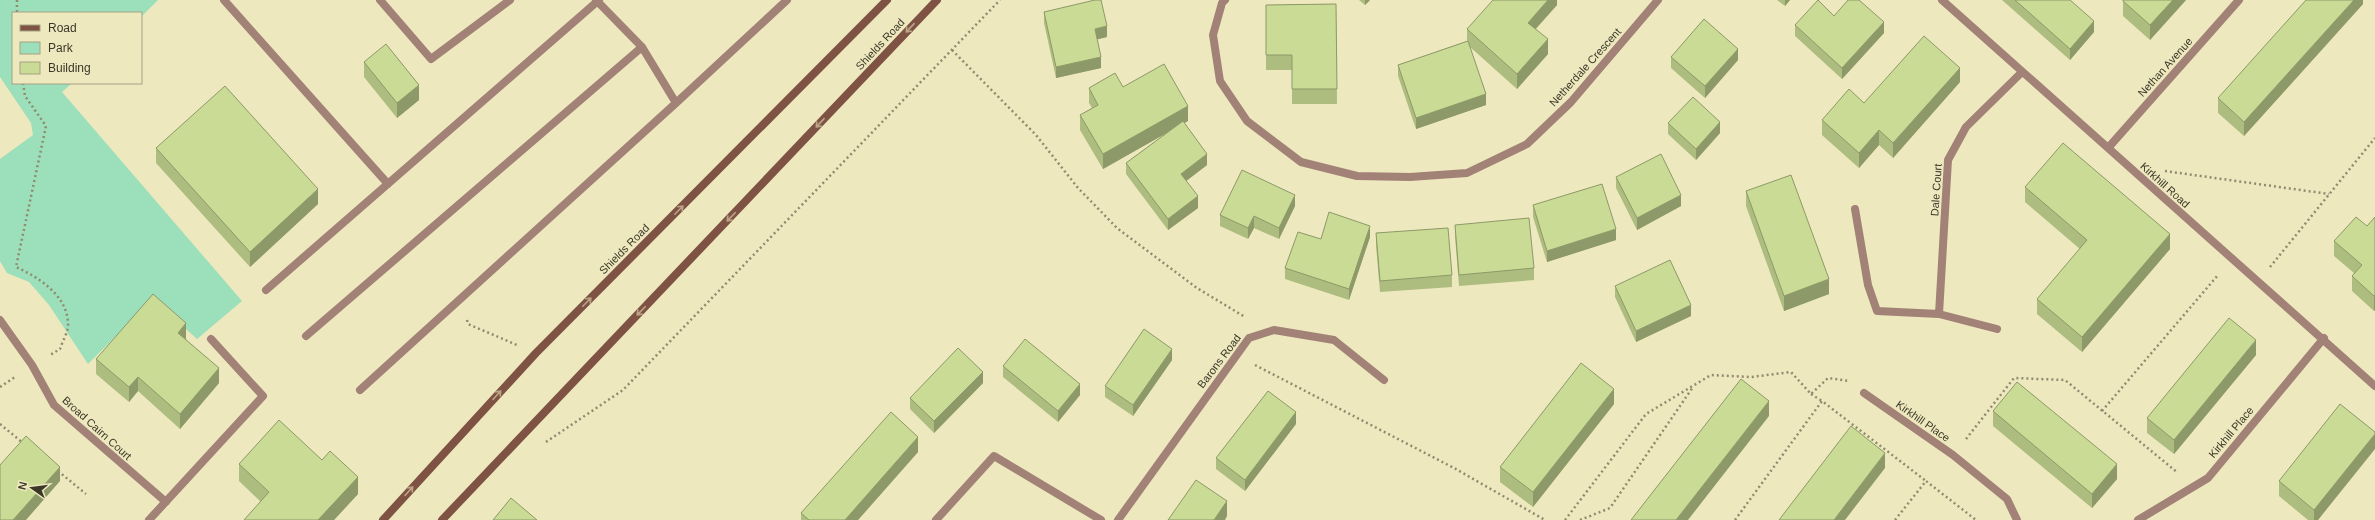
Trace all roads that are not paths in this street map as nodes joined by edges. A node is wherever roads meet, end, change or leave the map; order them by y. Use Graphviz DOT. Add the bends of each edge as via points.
graph roads {
  1 [pos="224,0"];
  2 [pos="380,0"];
  3 [pos="510,0"];
  4 [pos="597,0"];
  5 [pos="787,0"];
  6 [pos="887,0"];
  7 [pos="936,0"];
  8 [pos="1225,0"];
  9 [pos="1658,0"];
  10 [pos="1942,0"];
  11 [pos="2239,0"];
  12 [pos="642,47"];
  13 [pos="2022,72"];
  14 [pos="676,103"];
  15 [pos="2108,148"];
  16 [pos="388,184"];
  17 [pos="1855,209"];
  18 [pos="266,290"];
  19 [pos="1939,314"];
  20 [pos="0,320"];
  21 [pos="1997,329"];
  22 [pos="306,336"];
  23 [pos="2324,338"];
  24 [pos="211,339"];
  25 [pos="1384,380"];
  26 [pos="2375,386"];
  27 [pos="360,390"];
  28 [pos="1864,393"];
  29 [pos="166,502"];
  30 [pos="149,520"];
  31 [pos="383,520"];
  32 [pos="442,520"];
  33 [pos="936,520"];
  34 [pos="1101,520"];
  35 [pos="1118,520"];
  36 [pos="2017,520"];
  37 [pos="2138,520"];
  1 -- 16 [label="street"];
  2 -- 3 [label="street" via="431,59"];
  4 -- 12 [label="street"];
  4 -- 16 [label="street"];
  5 -- 14 [label="street"];
  31 -- 6 [label="main road, Shields Road, one-way" via="536,353"];
  7 -- 32 [label="main road, Shields Road, one-way"];
  8 -- 9 [label="street, Netherdale Crescent" via="1213,35 1220,81 1247,121 1301,162 1357,176 1410,177 1467,173 1527,144 1571,102"];
  10 -- 13 [label="street, Kirkhill Road"];
  11 -- 15 [label="street, Nethan Avenue"];
  12 -- 14 [label="street"];
  12 -- 22 [label="street"];
  13 -- 15 [label="street, Kirkhill Road"];
  13 -- 19 [label="street, Dale Court" via="1966,127 1948,160"];
  14 -- 27 [label="street"];
  15 -- 23 [label="street, Kirkhill Road" via="2257,283"];
  16 -- 18 [label="street"];
  17 -- 19 [label="street" via="1868,285 1877,311"];
  19 -- 21 [label="street"];
  20 -- 29 [label="street, Broad Cairn Court" via="32,365 54,405"];
  23 -- 26 [label="street, Kirkhill Road"];
  23 -- 37 [label="street, Kirkhill Place" via="2208,478"];
  24 -- 29 [label="street" via="263,396"];
  25 -- 35 [label="street, Barons Road" via="1334,340 1274,330 1249,338"];
  28 -- 36 [label="street, Kirkhill Place" via="1953,455 2007,499"];
  29 -- 30 [label="street"];
  33 -- 34 [label="street" via="994,456"];
}
